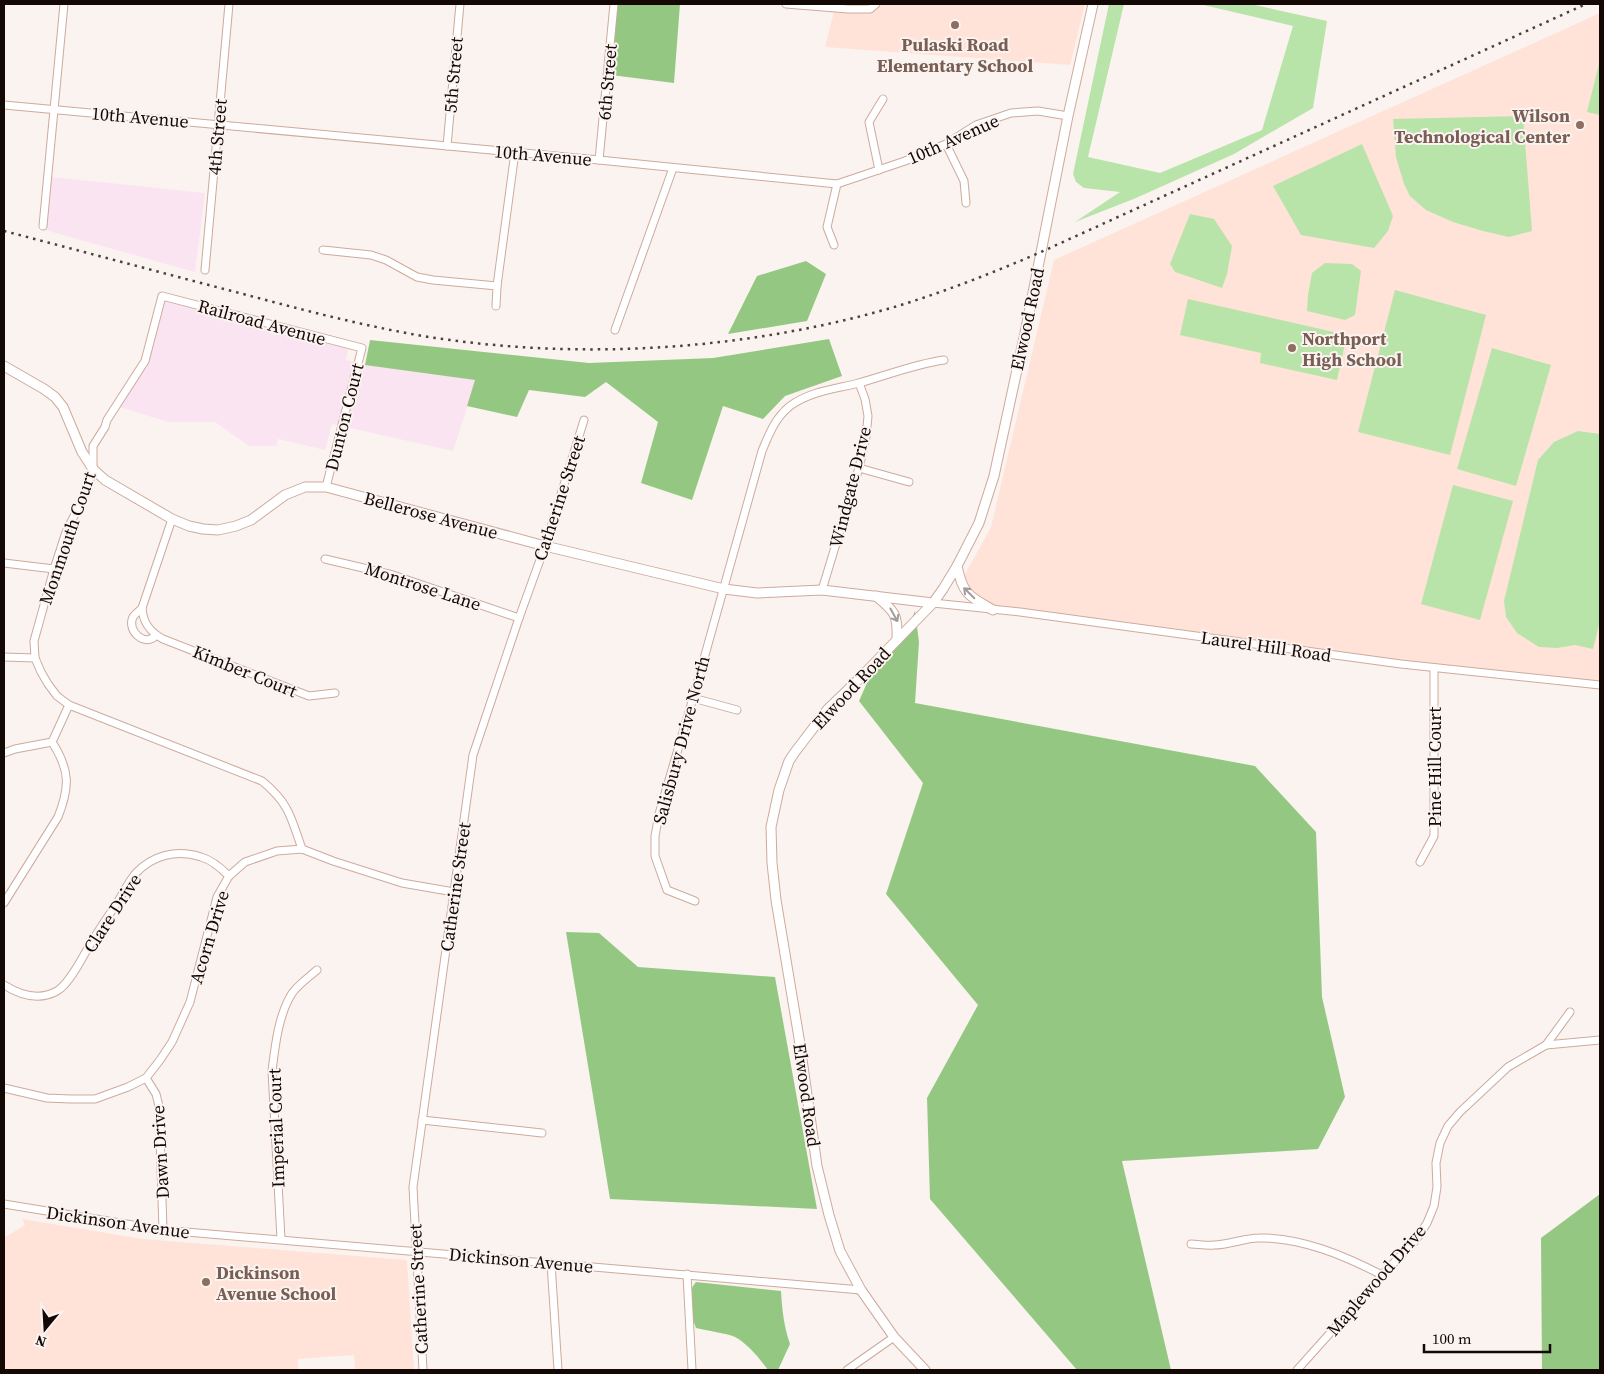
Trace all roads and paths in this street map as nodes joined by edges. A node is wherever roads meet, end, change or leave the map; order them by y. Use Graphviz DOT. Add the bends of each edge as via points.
graph roads {
  1 [pos="64,4"];
  2 [pos="229,4"];
  3 [pos="460,4"];
  4 [pos="614,4"];
  5 [pos="786,4"];
  6 [pos="876,4"];
  7 [pos="1093,4"];
  8 [pos="883,99"];
  9 [pos="4,105"];
  10 [pos="54,109"];
  11 [pos="1068,116"];
  12 [pos="218,125"];
  13 [pos="946,144"];
  14 [pos="447,146"];
  15 [pos="514,152"];
  16 [pos="599,160"];
  17 [pos="673,168"];
  18 [pos="879,170"];
  19 [pos="837,184"];
  20 [pos="966,203"];
  21 [pos="43,226"];
  22 [pos="834,245"];
  23 [pos="323,250"];
  24 [pos="205,270"];
  25 [pos="497,286"];
  26 [pos="162,296"];
  27 [pos="496,306"];
  28 [pos="615,330"];
  29 [pos="362,348"];
  30 [pos="944,360"];
  31 [pos="4,366"];
  32 [pos="859,383"];
  33 [pos="584,420"];
  34 [pos="859,468"];
  35 [pos="93,469"];
  36 [pos="909,482"];
  37 [pos="326,487"];
  38 [pos="172,519"];
  39 [pos="545,546"];
  40 [pos="325,559"];
  41 [pos="4,563"];
  42 [pos="957,566"];
  43 [pos="54,569"];
  44 [pos="724,589"];
  45 [pos="822,590"];
  46 [pos="876,596"];
  47 [pos="933,603"];
  48 [pos="142,608"];
  49 [pos="994,610"];
  50 [pos="519,618"];
  51 [pos="156,635"];
  52 [pos="896,640"];
  53 [pos="4,657"];
  54 [pos="35,658"];
  55 [pos="1434,668"];
  56 [pos="1600,685"];
  57 [pos="335,693"];
  58 [pos="693,698"];
  59 [pos="69,705"];
  60 [pos="737,710"];
  61 [pos="52,742"];
  62 [pos="4,753"];
  63 [pos="302,849"];
  64 [pos="1420,862"];
  65 [pos="229,876"];
  66 [pos="454,892"];
  67 [pos="695,901"];
  68 [pos="4,902"];
  69 [pos="317,970"];
  70 [pos="4,985"];
  71 [pos="1570,1012"];
  72 [pos="1600,1040"];
  73 [pos="1546,1046"];
  74 [pos="146,1078"];
  75 [pos="4,1088"];
  76 [pos="422,1120"];
  77 [pos="542,1134"];
  78 [pos="4,1204"];
  79 [pos="163,1230"];
  80 [pos="281,1239"];
  81 [pos="1191,1244"];
  82 [pos="416,1251"];
  83 [pos="551,1263"];
  84 [pos="687,1274"];
  85 [pos="1382,1275"];
  86 [pos="861,1290"];
  87 [pos="894,1337"];
  88 [pos="423,1370"];
  89 [pos="558,1370"];
  90 [pos="692,1370"];
  91 [pos="847,1370"];
  92 [pos="924,1370"];
  93 [pos="1297,1370"];
  1 -- 10 [label="street"];
  2 -- 12 [label="street, 4th Street"];
  3 -- 14 [label="street, 5th Street"];
  4 -- 16 [label="street, 6th Street"];
  5 -- 6 [label="street" via="848,9 870,9"];
  7 -- 11 [label="main road, Elwood Road"];
  8 -- 18 [label="street" via="869,122"];
  9 -- 10 [label="street, 10th Avenue"];
  10 -- 12 [label="street, 10th Avenue"];
  10 -- 21 [label="street"];
  11 -- 13 [label="street, 10th Avenue" via="1038,111 1011,113 976,125"];
  11 -- 42 [label="main road, Elwood Road" via="994,476 979,523"];
  12 -- 14 [label="street, 10th Avenue"];
  12 -- 24 [label="street, 4th Street"];
  13 -- 18 [label="street, 10th Avenue"];
  13 -- 20 [label="street" via="964,181"];
  14 -- 15 [label="street, 10th Avenue"];
  15 -- 16 [label="street, 10th Avenue"];
  15 -- 25 [label="street"];
  16 -- 17 [label="street, 10th Avenue"];
  17 -- 19 [label="street, 10th Avenue"];
  17 -- 28 [label="street"];
  18 -- 19 [label="street, 10th Avenue"];
  19 -- 22 [label="street" via="827,227"];
  23 -- 25 [label="street" via="371,255 417,277"];
  25 -- 27 [label="street"];
  26 -- 29 [label="street, Railroad Avenue"];
  26 -- 35 [label="street, Monmouth Court" via="145,361 93,446"];
  29 -- 37 [label="street, Dunton Court"];
  30 -- 32 [label="street, Salisbury Drive North" via="923,363"];
  31 -- 35 [label="main road, Bellerose Avenue" via="55,397"];
  32 -- 34 [label="street, Windgate Drive" via="868,416"];
  32 -- 44 [label="street, Salisbury Drive North" via="801,399 777,418 762,451"];
  33 -- 39 [label="street, Catherine Street"];
  34 -- 36 [label="street"];
  34 -- 45 [label="street, Windgate Drive"];
  35 -- 38 [label="main road, Bellerose Avenue" via="105,480"];
  35 -- 43 [label="street, Monmouth Court"];
  37 -- 38 [label="main road, Bellerose Avenue" via="305,487 285,495 251,520 218,530 189,526"];
  37 -- 39 [label="main road, Bellerose Avenue"];
  38 -- 48 [label="street, Kimber Court"];
  39 -- 44 [label="main road, Bellerose Avenue"];
  39 -- 50 [label="street, Catherine Street"];
  40 -- 50 [label="street, Montrose Lane" via="393,575"];
  41 -- 43 [label="street"];
  42 -- 47 [label="main road, Elwood Road"];
  49 -- 42 [label="main road, one-way" via="969,595 960,584"];
  43 -- 54 [label="street, Monmouth Court" via="37,626"];
  44 -- 45 [label="main road, Bellerose Avenue" via="757,593"];
  44 -- 58 [label="street, Salisbury Drive North"];
  45 -- 46 [label="main road, Bellerose Avenue"];
  46 -- 47 [label="main road, Bellerose Avenue"];
  46 -- 52 [label="main road, one-way" via="893,610 898,623"];
  47 -- 49 [label="street, Laurel Hill Road"];
  47 -- 52 [label="main road, Elwood Road"];
  48 -- 51 [label="street" via="148,628"];
  48 -- 51 [label="street, Kimber Court" via="132,620 134,631 146,640"];
  49 -- 55 [label="street, Laurel Hill Road"];
  50 -- 66 [label="street, Catherine Street" via="473,755"];
  51 -- 57 [label="street, Kimber Court" via="309,696"];
  52 -- 86 [label="main road, Elwood Road" via="826,710 794,752 771,827 776,900 818,1166 840,1251"];
  53 -- 54 [label="street"];
  54 -- 59 [label="street, Monmouth Court" via="48,684"];
  55 -- 56 [label="street, Laurel Hill Road"];
  55 -- 64 [label="street, Pine Hill Court" via="1434,836"];
  58 -- 60 [label="street"];
  58 -- 67 [label="street, Salisbury Drive North" via="659,814 655,856 667,890"];
  59 -- 61 [label="street"];
  59 -- 63 [label="street, Monmouth Court" via="262,781 288,810"];
  61 -- 62 [label="street"];
  61 -- 68 [label="street" via="67,776 67,790 58,817"];
  63 -- 65 [label="street, Acorn Drive" via="263,854 245,862"];
  63 -- 66 [label="street, Acorn Drive" via="402,883"];
  65 -- 70 [label="street, Clare Drive" via="209,860 187,853 170,853 150,861 136,874 68,981 58,990 34,997 21,995"];
  65 -- 74 [label="street, Acorn Drive" via="217,897 182,1022"];
  66 -- 76 [label="street, Catherine Street"];
  69 -- 80 [label="street, Imperial Court" via="291,993 275,1049 272,1072"];
  71 -- 73 [label="street"];
  72 -- 73 [label="street, Maplewood Drive"];
  73 -- 85 [label="street, Maplewood Drive" via="1508,1067 1448,1126 1440,1143 1434,1206 1427,1223 1416,1240"];
  74 -- 75 [label="street, Acorn Drive" via="95,1098 47,1098"];
  74 -- 79 [label="street, Dawn Drive" via="159,1106"];
  76 -- 77 [label="street"];
  76 -- 82 [label="street, Catherine Street" via="413,1187"];
  78 -- 79 [label="street, Dickinson Avenue"];
  79 -- 80 [label="street, Dickinson Avenue"];
  80 -- 82 [label="street, Dickinson Avenue"];
  81 -- 85 [label="street" via="1280,1239 1351,1260"];
  82 -- 83 [label="street, Dickinson Avenue"];
  82 -- 88 [label="street, Catherine Street"];
  83 -- 84 [label="street, Dickinson Avenue"];
  83 -- 89 [label="street"];
  84 -- 86 [label="street, Dickinson Avenue"];
  84 -- 90 [label="street"];
  85 -- 93 [label="street, Maplewood Drive"];
  86 -- 87 [label="main road, Elwood Road"];
  87 -- 91 [label="street"];
  87 -- 92 [label="main road, Elwood Road"];
}
